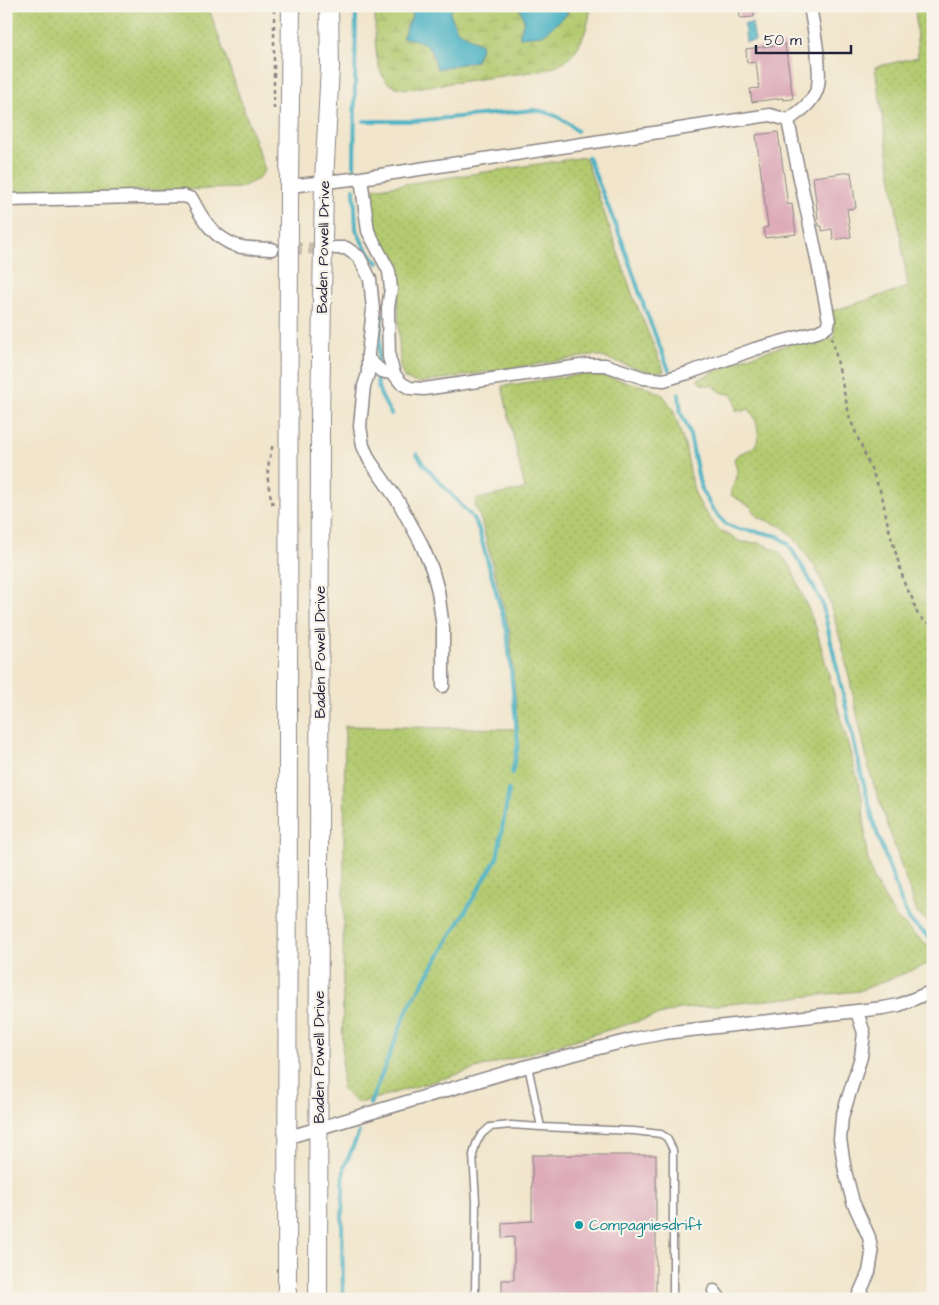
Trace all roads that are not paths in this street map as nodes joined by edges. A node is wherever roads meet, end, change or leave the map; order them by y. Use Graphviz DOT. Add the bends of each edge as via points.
graph roads {
  1 [pos="291,6"];
  2 [pos="329,6"];
  3 [pos="810,6"];
  4 [pos="788,120"];
  5 [pos="361,178"];
  6 [pos="324,182"];
  7 [pos="289,186"];
  8 [pos="6,200"];
  9 [pos="335,248"];
  10 [pos="272,249"];
  11 [pos="368,359"];
  12 [pos="394,374"];
  13 [pos="443,686"];
  14 [pos="933,991"];
  15 [pos="857,1012"];
  16 [pos="528,1066"];
  17 [pos="541,1127"];
  18 [pos="319,1129"];
  19 [pos="289,1137"];
  20 [pos="288,1299"];
  21 [pos="318,1299"];
  22 [pos="475,1299"];
  23 [pos="673,1299"];
  24 [pos="857,1299"];
  1 -- 7 [label="main road, Baden Powell Drive"];
  2 -- 6 [label="main road, Baden Powell Drive" via="330,67"];
  3 -- 4 [label="street" via="819,65 817,91 804,109"];
  4 -- 5 [label="street" via="770,116"];
  4 -- 12 [label="street" via="817,255 829,320 827,327 664,380 644,378 605,365 587,365 424,389 410,388"];
  5 -- 6 [label="street"];
  5 -- 12 [label="street" via="368,231 389,271 392,289 388,308 389,356"];
  6 -- 7 [label="street"];
  6 -- 18 [label="main road, Baden Powell Drive" via="320,428"];
  7 -- 19 [label="main road, Baden Powell Drive"];
  8 -- 10 [label="street" via="184,196 192,199 214,233 237,246"];
  9 -- 11 [label="street" via="346,248 359,257 370,279 373,308"];
  11 -- 12 [label="street" via="381,371"];
  11 -- 13 [label="street" via="360,426 363,446 420,541 432,569 442,628"];
  14 -- 15 [label="street" via="899,1005"];
  15 -- 16 [label="street" via="664,1033"];
  15 -- 24 [label="street" via="864,1033 861,1057 842,1117 840,1139 853,1202 869,1237 872,1254 869,1272"];
  16 -- 17 [label="lane"];
  16 -- 18 [label="street"];
  17 -- 22 [label="lane" via="490,1127 476,1144 473,1155"];
  17 -- 23 [label="lane" via="634,1130 661,1134 666,1138 673,1150"];
  18 -- 19 [label="street"];
  18 -- 21 [label="main road, Baden Powell Drive"];
  19 -- 20 [label="main road, Baden Powell Drive"];
}
